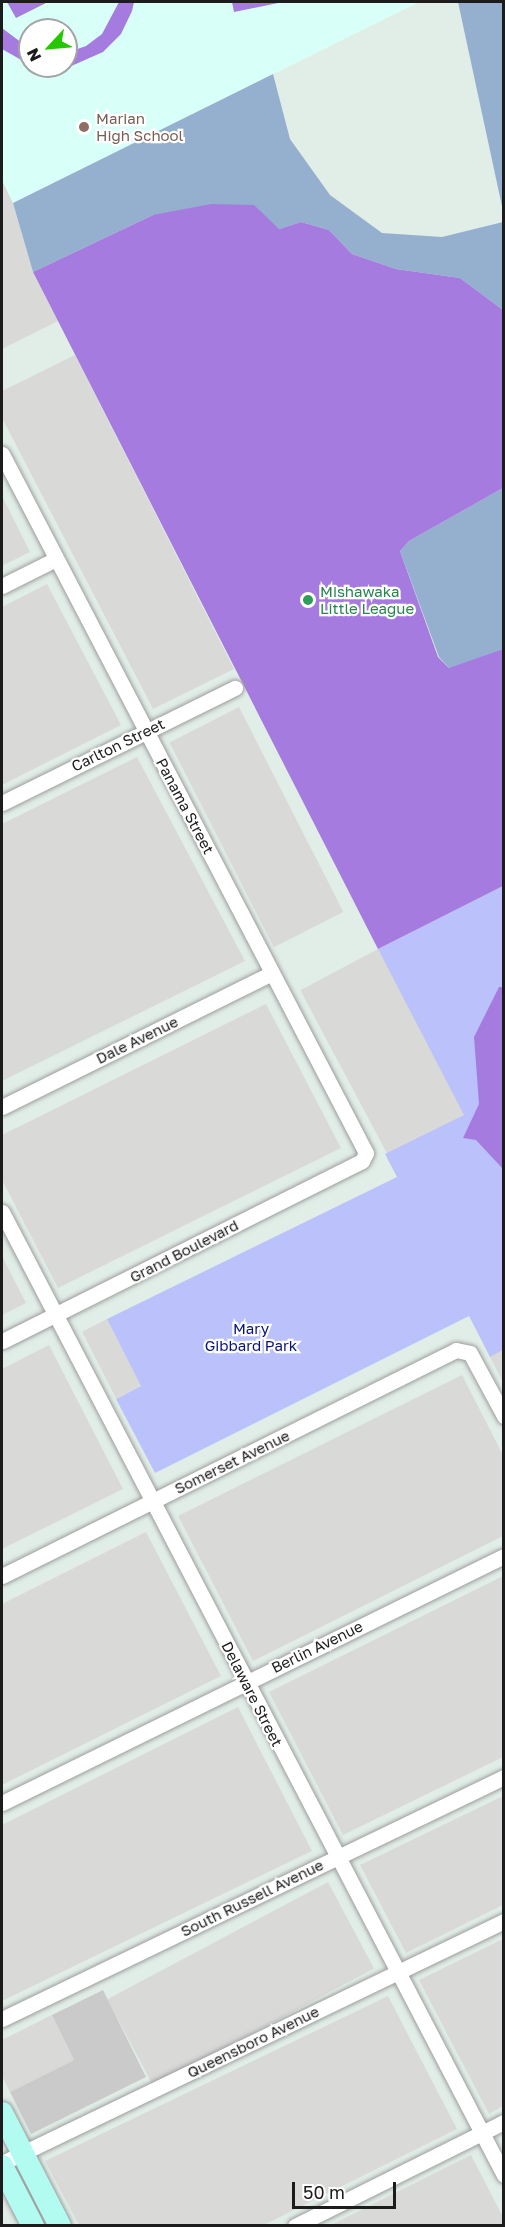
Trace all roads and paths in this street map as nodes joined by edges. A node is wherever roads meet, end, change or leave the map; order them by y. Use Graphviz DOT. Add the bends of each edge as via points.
graph roads {
  1 [pos="2,454"];
  2 [pos="56,559"];
  3 [pos="2,586"];
  4 [pos="235,688"];
  5 [pos="146,731"];
  6 [pos="2,803"];
  7 [pos="272,973"];
  8 [pos="2,1107"];
  9 [pos="365,1158"];
  10 [pos="2,1212"];
  11 [pos="55,1315"];
  12 [pos="2,1341"];
  13 [pos="504,1416"];
  14 [pos="151,1502"];
  15 [pos="504,1556"];
  16 [pos="2,1576"];
  17 [pos="246,1682"];
  18 [pos="504,1777"];
  19 [pos="2,1803"];
  20 [pos="336,1857"];
  21 [pos="504,1921"];
  22 [pos="398,1972"];
  23 [pos="2,2019"];
  24 [pos="2,2113"];
  25 [pos="504,2122"];
  26 [pos="482,2133"];
  27 [pos="22,2153"];
  28 [pos="2,2165"];
  29 [pos="504,2175"];
  30 [pos="33,2226"];
  31 [pos="60,2226"];
  32 [pos="295,2226"];
  1 -- 2 [label="street, Panama Street"];
  2 -- 3 [label="street"];
  2 -- 5 [label="street, Panama Street"];
  4 -- 5 [label="street, Carlton Street"];
  5 -- 6 [label="street, Carlton Street"];
  5 -- 7 [label="street, Panama Street"];
  7 -- 8 [label="street, Dale Avenue"];
  7 -- 9 [label="street, Panama Street"];
  9 -- 11 [label="street, Grand Boulevard"];
  10 -- 11 [label="street, Delaware Street"];
  11 -- 12 [label="street, Grand Boulevard"];
  11 -- 14 [label="street, Delaware Street"];
  13 -- 14 [label="street, Somerset Avenue" via="470,1353 456,1350"];
  14 -- 16 [label="street, Somerset Avenue"];
  14 -- 17 [label="street, Delaware Street"];
  15 -- 17 [label="street, Berlin Avenue"];
  17 -- 19 [label="street, Berlin Avenue"];
  17 -- 20 [label="street, Delaware Street"];
  18 -- 20 [label="street, South Russell Avenue"];
  20 -- 22 [label="street, Delaware Street"];
  20 -- 23 [label="street, South Russell Avenue"];
  21 -- 22 [label="street, Queensboro Avenue"];
  22 -- 26 [label="street, Delaware Street"];
  22 -- 27 [label="street, Queensboro Avenue"];
  24 -- 27 [label="street"];
  25 -- 26 [label="street"];
  26 -- 29 [label="street, Delaware Street"];
  26 -- 32 [label="street"];
  27 -- 28 [label="street, Queensboro Avenue"];
  27 -- 31 [label="street"];
  28 -- 30 [label="street"];
}
